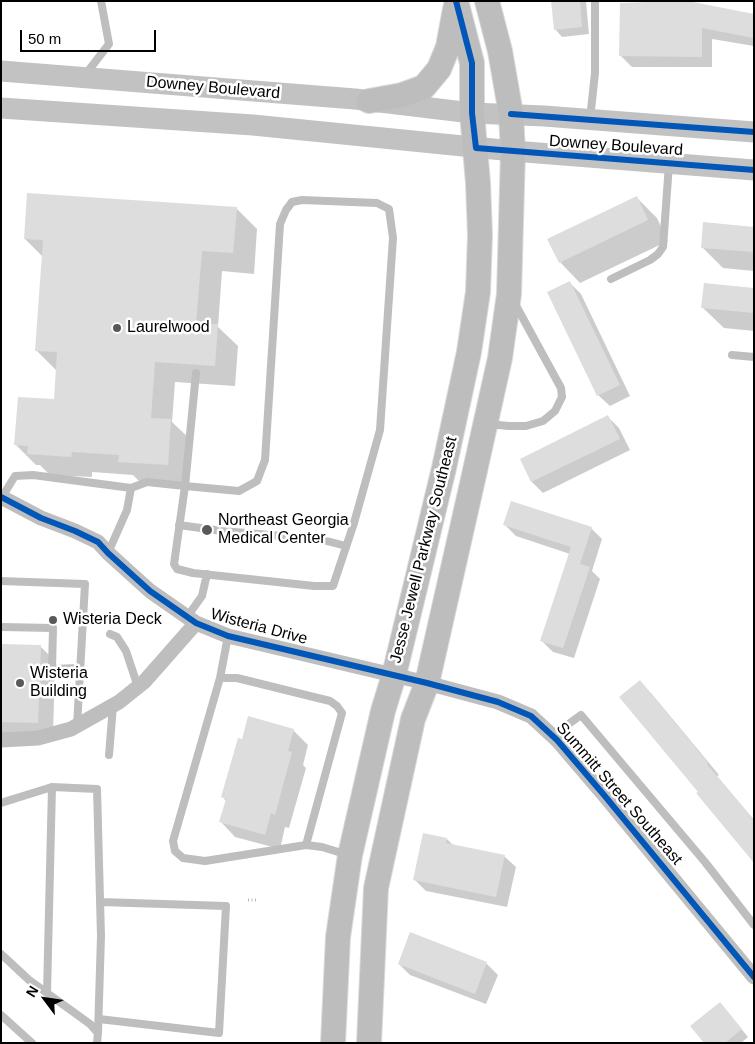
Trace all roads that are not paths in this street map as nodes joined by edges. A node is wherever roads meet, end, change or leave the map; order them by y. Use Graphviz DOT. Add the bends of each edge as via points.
graph roads {
  1 [pos="101,1"];
  2 [pos="488,1"];
  3 [pos="595,1"];
  4 [pos="456,2"];
  5 [pos="1,72"];
  6 [pos="82,79"];
  7 [pos="369,101"];
  8 [pos="1,108"];
  9 [pos="472,113"];
  10 [pos="511,114"];
  11 [pos="590,120"];
  12 [pos="754,132"];
  13 [pos="476,148"];
  14 [pos="513,151"];
  15 [pos="670,164"];
  16 [pos="754,170"];
  17 [pos="610,279"];
  18 [pos="509,294"];
  19 [pos="732,355"];
  20 [pos="754,357"];
  21 [pos="196,372"];
  22 [pos="486,423"];
  23 [pos="185,486"];
  24 [pos="131,488"];
  25 [pos="2,497"];
  26 [pos="179,524"];
  27 [pos="346,546"];
  28 [pos="108,553"];
  29 [pos="207,574"];
  30 [pos="1,582"];
  31 [pos="191,620"];
  32 [pos="1,626"];
  33 [pos="110,634"];
  34 [pos="228,636"];
  35 [pos="80,668"];
  36 [pos="394,675"];
  37 [pos="220,678"];
  38 [pos="426,683"];
  39 [pos="138,687"];
  40 [pos="113,706"];
  41 [pos="77,726"];
  42 [pos="552,736"];
  43 [pos="1,740"];
  44 [pos="109,755"];
  45 [pos="52,787"];
  46 [pos="1,803"];
  47 [pos="306,845"];
  48 [pos="350,855"];
  49 [pos="100,902"];
  50 [pos="754,925"];
  51 [pos="338,937"];
  52 [pos="1,954"];
  53 [pos="754,977"];
  54 [pos="47,993"];
  55 [pos="1,1015"];
  56 [pos="99,1018"];
  57 [pos="98,1033"];
  58 [pos="32,1043"];
  59 [pos="98,1043"];
  60 [pos="319,1043"];
  61 [pos="333,1043"];
  62 [pos="369,1043"];
  1 -- 6 [label="lane" via="109,44"];
  2 -- 10 [label="main road, Jesse Jewell Parkway Southeast"];
  3 -- 11 [label="lane" via="595,73"];
  4 -- 7 [label="main road" via="448,47 439,69 424,86 402,95"];
  4 -- 9 [label="main road, Jesse Jewell Parkway Southeast" via="472,63"];
  5 -- 6 [label="main road, Downey Boulevard"];
  6 -- 7 [label="main road, Downey Boulevard"];
  7 -- 9 [label="main road, Downey Boulevard"];
  8 -- 13 [label="main road, Downey Boulevard" via="253,125"];
  9 -- 10 [label="main road, Downey Boulevard"];
  9 -- 13 [label="main road, Jesse Jewell Parkway Southeast"];
  10 -- 11 [label="main road, Downey Boulevard"];
  10 -- 14 [label="main road, Jesse Jewell Parkway Southeast"];
  11 -- 12 [label="main road, Downey Boulevard"];
  13 -- 14 [label="main road, Downey Boulevard"];
  13 -- 36 [label="main road, Jesse Jewell Parkway Southeast" via="480,235 478,292 470,352"];
  14 -- 15 [label="main road, Downey Boulevard"];
  14 -- 18 [label="main road, Jesse Jewell Parkway Southeast"];
  15 -- 16 [label="main road, Downey Boulevard"];
  15 -- 17 [label="lane" via="662,247 650,260"];
  18 -- 22 [label="main road, Jesse Jewell Parkway Southeast"];
  18 -- 22 [label="lane" via="561,388 562,397 555,410 543,420 526,426"];
  19 -- 20 [label="lane"];
  21 -- 23 [label="lane"];
  22 -- 38 [label="main road, Jesse Jewell Parkway Southeast"];
  23 -- 24 [label="lane" via="147,482"];
  23 -- 26 [label="lane"];
  23 -- 27 [label="lane" via="239,491 257,481 265,460 280,224 286,210 292,202 302,200 377,203 389,210 393,238 380,430"];
  24 -- 25 [label="lane" via="33,475 15,476"];
  24 -- 28 [label="lane" via="127,510"];
  25 -- 28 [label="street, Wisteria Drive" via="98,542"];
  26 -- 27 [label="lane" via="319,539"];
  26 -- 29 [label="lane" via="174,564 177,569"];
  27 -- 29 [label="lane" via="333,586"];
  28 -- 31 [label="street, Wisteria Drive" via="150,591"];
  29 -- 31 [label="lane" via="202,596"];
  30 -- 35 [label="lane" via="85,584"];
  31 -- 34 [label="street, Wisteria Drive"];
  31 -- 39 [label="street"];
  32 -- 35 [label="lane" via="53,628 52,669"];
  33 -- 39 [label="lane" via="117,637 126,652"];
  34 -- 36 [label="street, Wisteria Drive"];
  34 -- 37 [label="lane"];
  35 -- 41 [label="lane"];
  36 -- 38 [label="street, Wisteria Drive"];
  36 -- 48 [label="main road, Jesse Jewell Parkway Southeast"];
  37 -- 47 [label="lane" via="237,678 330,701 342,713"];
  37 -- 47 [label="lane" via="173,841 175,851 183,858 205,861"];
  38 -- 42 [label="street, Summitt Street Southeast" via="498,702 531,716"];
  38 -- 62 [label="main road, Jesse Jewell Parkway Southeast" via="413,719 376,888"];
  39 -- 40 [label="street"];
  40 -- 41 [label="street"];
  40 -- 44 [label="lane"];
  41 -- 43 [label="street" via="38,738"];
  42 -- 50 [label="lane" via="581,716"];
  42 -- 53 [label="street, Summitt Street Southeast"];
  45 -- 46 [label="lane"];
  45 -- 49 [label="lane" via="97,789"];
  45 -- 54 [label="lane"];
  47 -- 48 [label="lane"];
  48 -- 51 [label="main road, Jesse Jewell Parkway Southeast"];
  49 -- 56 [label="lane"];
  49 -- 56 [label="lane" via="226,906 219,1033"];
  51 -- 60 [label="main road" via="322,1000"];
  51 -- 61 [label="main road, Jesse Jewell Parkway Southeast"];
  52 -- 54 [label="lane"];
  54 -- 57 [label="lane"];
  55 -- 58 [label="lane"];
  56 -- 57 [label="lane"];
  57 -- 59 [label="lane"];
}
